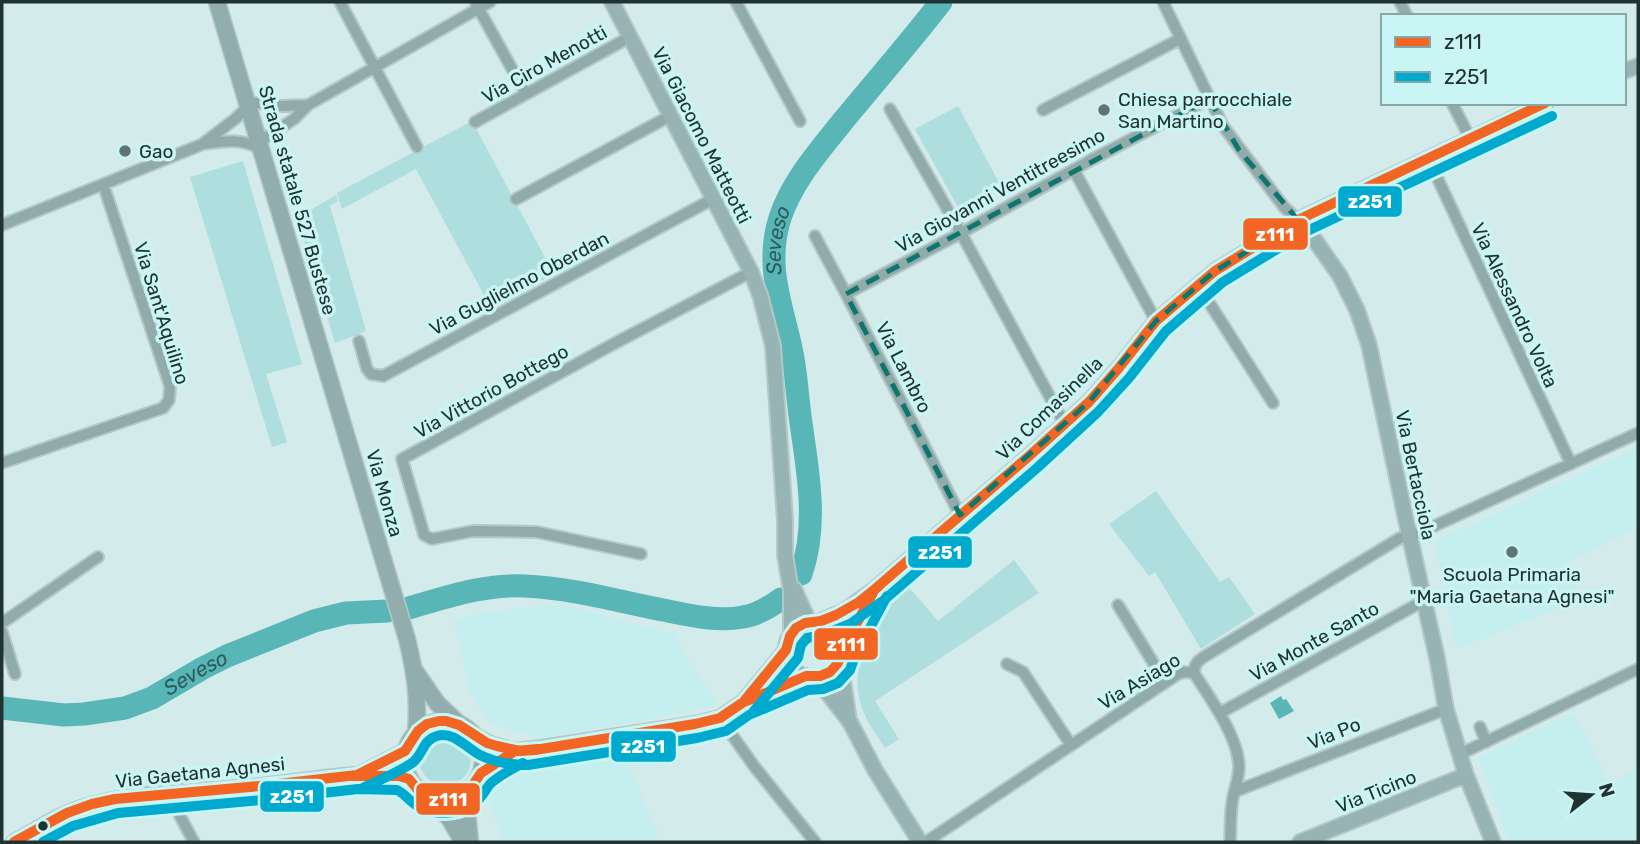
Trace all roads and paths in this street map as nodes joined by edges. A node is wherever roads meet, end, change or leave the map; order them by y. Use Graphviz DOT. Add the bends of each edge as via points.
graph roads {
  1 [pos="217,2"];
  2 [pos="340,2"];
  3 [pos="490,2"];
  4 [pos="612,2"];
  5 [pos="736,2"];
  6 [pos="1163,2"];
  7 [pos="477,5"];
  8 [pos="630,37"];
  9 [pos="1180,38"];
  10 [pos="374,67"];
  11 [pos="526,94"];
  12 [pos="1209,99"];
  13 [pos="248,104"];
  14 [pos="308,105"];
  15 [pos="1453,105"];
  16 [pos="1542,105"];
  17 [pos="890,109"];
  18 [pos="1044,110"];
  19 [pos="670,116"];
  20 [pos="800,121"];
  21 [pos="475,122"];
  22 [pos="1471,140"];
  23 [pos="203,144"];
  24 [pos="260,145"];
  25 [pos="417,147"];
  26 [pos="1429,160"];
  27 [pos="1074,170"];
  28 [pos="103,184"];
  29 [pos="713,198"];
  30 [pos="516,199"];
  31 [pos="1298,220"];
  32 [pos="2,225"];
  33 [pos="961,233"];
  34 [pos="815,236"];
  35 [pos="751,272"];
  36 [pos="1198,285"];
  37 [pos="846,294"];
  38 [pos="1156,321"];
  39 [pos="359,341"];
  40 [pos="1273,402"];
  41 [pos="339,411"];
  42 [pos="1064,423"];
  43 [pos="1638,433"];
  44 [pos="2,463"];
  45 [pos="1571,464"];
  46 [pos="960,515"];
  47 [pos="1410,535"];
  48 [pos="642,554"];
  49 [pos="98,557"];
  50 [pos="875,589"];
  51 [pos="1424,600"];
  52 [pos="794,601"];
  53 [pos="1118,605"];
  54 [pos="814,622"];
  55 [pos="2,623"];
  56 [pos="2,632"];
  57 [pos="791,634"];
  58 [pos="786,650"];
  59 [pos="841,656"];
  60 [pos="1007,664"];
  61 [pos="1638,668"];
  62 [pos="414,669"];
  63 [pos="1194,673"];
  64 [pos="15,674"];
  65 [pos="811,677"];
  66 [pos="1165,682"];
  67 [pos="742,704"];
  68 [pos="1446,709"];
  69 [pos="1220,713"];
  70 [pos="720,718"];
  71 [pos="850,722"];
  72 [pos="458,723"];
  73 [pos="1480,727"];
  74 [pos="416,732"];
  75 [pos="474,735"];
  76 [pos="1486,742"];
  77 [pos="1071,745"];
  78 [pos="405,751"];
  79 [pos="515,751"];
  80 [pos="1460,754"];
  81 [pos="481,773"];
  82 [pos="358,775"];
  83 [pos="1466,775"];
  84 [pos="409,779"];
  85 [pos="470,789"];
  86 [pos="1236,791"];
  87 [pos="175,793"];
  88 [pos="427,796"];
  89 [pos="18,841"];
  90 [pos="194,842"];
  91 [pos="463,842"];
  92 [pos="470,842"];
  93 [pos="815,842"];
  94 [pos="920,842"];
  95 [pos="926,842"];
  96 [pos="1230,842"];
  97 [pos="1300,842"];
  98 [pos="1493,842"];
  1 -- 13 [label="main road, Strada statale 527 Bustese"];
  2 -- 10 [label="street"];
  3 -- 7 [label="street"];
  4 -- 8 [label="street, Via Giacomo Matteotti"];
  5 -- 20 [label="street"];
  6 -- 9 [label="street"];
  7 -- 10 [label="street"];
  7 -- 11 [label="street"];
  8 -- 11 [label="street, Via Ciro Menotti"];
  8 -- 19 [label="street, Via Giacomo Matteotti"];
  9 -- 12 [label="street"];
  9 -- 18 [label="street"];
  10 -- 14 [label="street"];
  10 -- 25 [label="street"];
  11 -- 21 [label="street, Via Ciro Menotti"];
  12 -- 27 [label="street, Via Giovanni Ventitreesimo"];
  12 -- 31 [label="street" via="1239,150"];
  13 -- 14 [label="street"];
  13 -- 23 [label="street"];
  13 -- 24 [label="main road, Strada statale 527 Bustese"];
  14 -- 24 [label="street"];
  15 -- 22 [label="street"];
  16 -- 22 [label="street, Via Comasinella"];
  17 -- 33 [label="street"];
  19 -- 29 [label="street, Via Giacomo Matteotti"];
  19 -- 30 [label="street"];
  22 -- 26 [label="street, Via Comasinella"];
  23 -- 24 [label="street" via="239,141"];
  23 -- 28 [label="street"];
  24 -- 41 [label="main road, Strada statale 527 Bustese"];
  26 -- 31 [label="street, Via Comasinella"];
  26 -- 45 [label="street, Via Alessandro Volta"];
  27 -- 33 [label="street, Via Giovanni Ventitreesimo"];
  27 -- 38 [label="street"];
  28 -- 32 [label="street"];
  28 -- 44 [label="street, Via Sant'Aquilino" via="170,386 169,400 163,408"];
  29 -- 35 [label="street, Via Giacomo Matteotti"];
  29 -- 39 [label="street, Via Guglielmo Oberdan" via="383,376 367,369"];
  31 -- 36 [label="street, Via Comasinella"];
  31 -- 47 [label="street, Via Bertacciola" via="1340,276 1357,310 1369,345"];
  33 -- 37 [label="street, Via Giovanni Ventitreesimo"];
  33 -- 42 [label="street"];
  34 -- 37 [label="street, Via Lambro"];
  35 -- 48 [label="street, Via Vittorio Bottego" via="402,459 428,538 473,531 537,532"];
  35 -- 52 [label="street, Via Giacomo Matteotti" via="773,346 785,555"];
  36 -- 38 [label="street, Via Comasinella"];
  36 -- 40 [label="street"];
  37 -- 46 [label="street, Via Lambro"];
  38 -- 42 [label="street, Via Comasinella" via="1089,402"];
  41 -- 62 [label="main road, Via Monza"];
  42 -- 46 [label="street, Via Comasinella"];
  43 -- 45 [label="street, Via Asiago"];
  45 -- 47 [label="street, Via Asiago"];
  46 -- 50 [label="street, Via Comasinella"];
  47 -- 51 [label="street, Via Bertacciola"];
  47 -- 63 [label="street, Via Asiago" via="1196,662"];
  49 -- 55 [label="street"];
  50 -- 54 [label="street, Via Comasinella" via="844,611"];
  50 -- 59 [label="street, Via Comasinella"];
  51 -- 68 [label="street, Via Bertacciola"];
  51 -- 69 [label="street, Via Monte Santo"];
  52 -- 54 [label="street, Via Giacomo Matteotti"];
  52 -- 57 [label="street, Via Giacomo Matteotti"];
  53 -- 66 [label="street"];
  54 -- 57 [label="street"];
  54 -- 59 [label="street" via="835,631 842,643"];
  56 -- 64 [label="street"];
  57 -- 58 [label="street"];
  58 -- 65 [label="street" via="794,669"];
  58 -- 67 [label="street"];
  59 -- 65 [label="street" via="826,675"];
  59 -- 71 [label="street"];
  60 -- 77 [label="street" via="1023,672"];
  61 -- 76 [label="street"];
  62 -- 72 [label="main road" via="437,703"];
  62 -- 74 [label="main road"];
  63 -- 66 [label="street, Via Asiago" via="1184,672"];
  63 -- 69 [label="street"];
  65 -- 67 [label="street"];
  65 -- 71 [label="street"];
  66 -- 77 [label="street, Via Asiago"];
  67 -- 70 [label="street"];
  68 -- 80 [label="street, Via Bertacciola"];
  68 -- 86 [label="street, Via Po"];
  69 -- 86 [label="street" via="1236,749"];
  70 -- 79 [label="street"];
  70 -- 93 [label="street"];
  71 -- 94 [label="street"];
  72 -- 74 [label="main road" via="435,722"];
  72 -- 75 [label="main road"];
  73 -- 76 [label="street"];
  74 -- 78 [label="main road"];
  75 -- 79 [label="street"];
  75 -- 81 [label="main road" via="483,758"];
  76 -- 80 [label="street"];
  77 -- 95 [label="street, Via Asiago"];
  78 -- 82 [label="street, Via Gaetana Agnesi"];
  78 -- 84 [label="main road"];
  79 -- 81 [label="street"];
  80 -- 83 [label="street, Via Bertacciola"];
  81 -- 85 [label="main road"];
  82 -- 84 [label="street, Via Gaetana Agnesi"];
  82 -- 87 [label="street, Via Gaetana Agnesi"];
  83 -- 97 [label="street, Via Ticino"];
  83 -- 98 [label="street, Via Bertacciola"];
  84 -- 88 [label="main road"];
  85 -- 88 [label="main road" via="450,799"];
  85 -- 92 [label="main road"];
  86 -- 96 [label="street"];
  87 -- 89 [label="street, Via Gaetana Agnesi" via="81,807"];
  87 -- 90 [label="street" via="179,814"];
  88 -- 91 [label="main road" via="449,818"];
}
